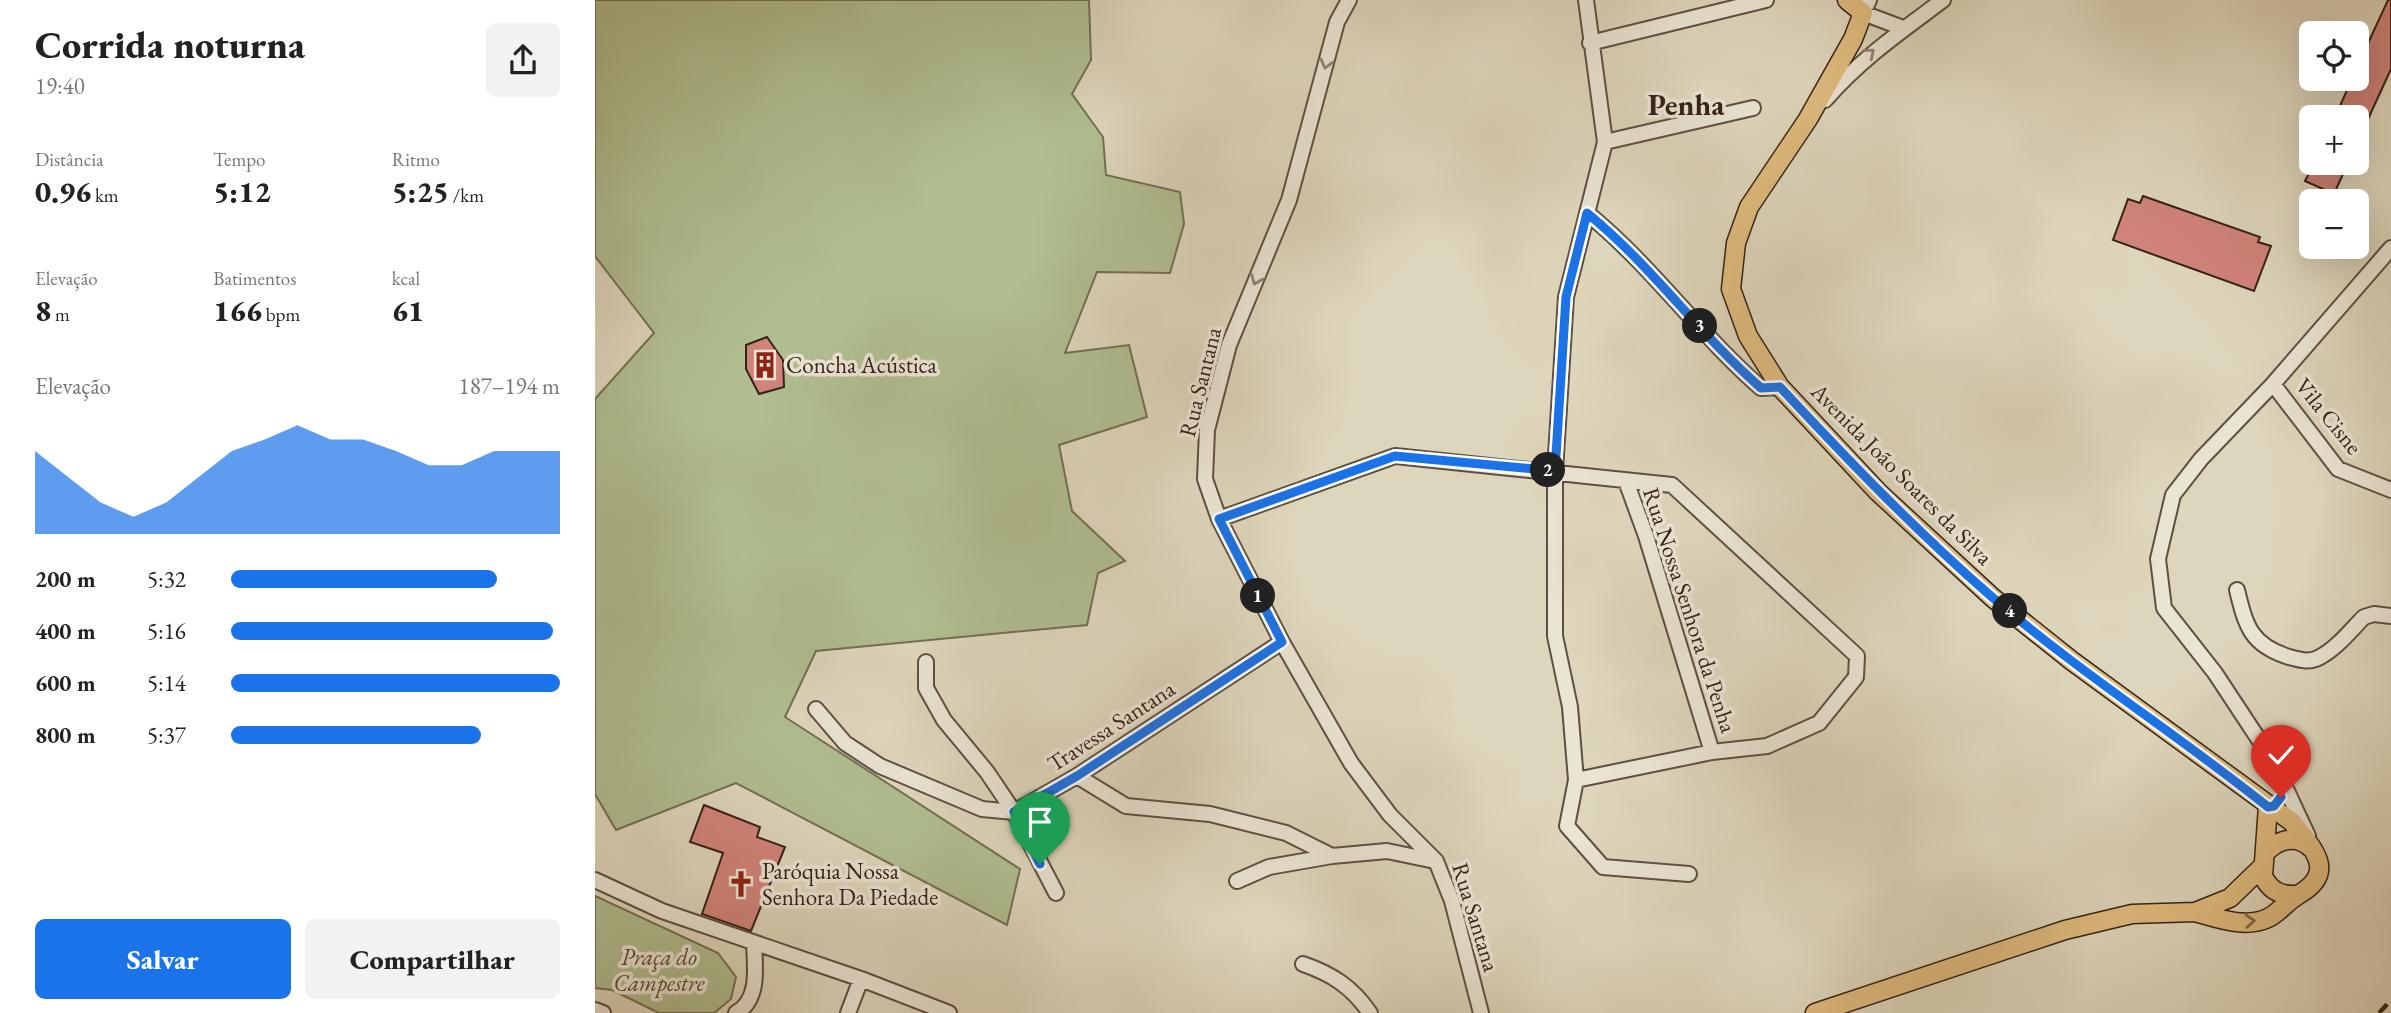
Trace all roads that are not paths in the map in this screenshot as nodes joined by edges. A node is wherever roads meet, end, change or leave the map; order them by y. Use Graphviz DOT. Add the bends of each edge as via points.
graph roads {
  1 [pos="1349,0"];
  2 [pos="1585,0"];
  3 [pos="1766,0"];
  4 [pos="1847,0"];
  5 [pos="1944,0"];
  6 [pos="1866,7"];
  7 [pos="1903,28"];
  8 [pos="1590,43"];
  9 [pos="1753,108"];
  10 [pos="1808,119"];
  11 [pos="1605,142"];
  12 [pos="1587,213"];
  13 [pos="2391,248"];
  14 [pos="2273,384"];
  15 [pos="1780,387"];
  16 [pos="1555,471"];
  17 [pos="1626,481"];
  18 [pos="2391,490"];
  19 [pos="1219,519"];
  20 [pos="2237,590"];
  21 [pos="2391,616"];
  22 [pos="1282,642"];
  23 [pos="926,662"];
  24 [pos="816,709"];
  25 [pos="1712,752"];
  26 [pos="1077,776"];
  27 [pos="1576,780"];
  28 [pos="2285,787"];
  29 [pos="2268,807"];
  30 [pos="1014,812"];
  31 [pos="2314,850"];
  32 [pos="1332,856"];
  33 [pos="2265,859"];
  34 [pos="1436,861"];
  35 [pos="1689,874"];
  36 [pos="595,880"];
  37 [pos="1237,881"];
  38 [pos="1056,893"];
  39 [pos="2297,895"];
  40 [pos="2195,912"];
  41 [pos="754,944"];
  42 [pos="1303,964"];
  43 [pos="861,979"];
  44 [pos="595,1010"];
  45 [pos="603,1013"];
  46 [pos="737,1013"];
  47 [pos="848,1013"];
  48 [pos="949,1013"];
  49 [pos="1370,1013"];
  50 [pos="1481,1013"];
  51 [pos="1815,1013"];
  1 -- 19 [label="street, Rua Santana, one-way" via="1337,22 1289,200 1229,345 1207,430 1205,479"];
  2 -- 8 [label="street"];
  3 -- 8 [label="street"];
  4 -- 6 [label="main road"];
  5 -- 7 [label="street"];
  6 -- 7 [label="street"];
  6 -- 10 [label="main road, Avenida João Soares da Silva"];
  10 -- 7 [label="street, one-way" via="1854,67"];
  8 -- 11 [label="street"];
  9 -- 11 [label="street"];
  10 -- 15 [label="main road, Avenida João Soares da Silva" via="1749,206 1736,243 1731,289 1748,335"];
  11 -- 12 [label="street"];
  12 -- 15 [label="street" via="1627,246 1734,364 1761,388"];
  12 -- 16 [label="street" via="1566,297"];
  13 -- 14 [label="street"];
  14 -- 18 [label="street, Vila Cisne" via="2338,468"];
  14 -- 28 [label="street" via="2173,495 2158,559 2164,608 2215,673"];
  15 -- 29 [label="main road, Avenida João Soares da Silva" via="1878,492 1993,598"];
  16 -- 17 [label="street, Rua Nossa Senhora da Penha"];
  16 -- 19 [label="street, Rua Nossa Senhora da Penha" via="1395,456"];
  16 -- 27 [label="street" via="1555,636 1570,707"];
  17 -- 25 [label="street, Rua Nossa Senhora da Penha"];
  17 -- 25 [label="street, Rua Nossa Senhora da Penha" via="1672,485 1857,656 1856,677 1819,723 1767,746"];
  19 -- 22 [label="street, Rua Santana"];
  20 -- 21 [label="street" via="2260,645 2302,661 2319,657 2364,617"];
  22 -- 26 [label="street, Travessa Santana"];
  22 -- 34 [label="street, Rua Santana" via="1350,764 1390,816"];
  23 -- 30 [label="street" via="926,688 944,720"];
  24 -- 30 [label="street" via="845,743 880,766 982,808"];
  25 -- 27 [label="street, Rua Nossa Senhora da Penha"];
  26 -- 30 [label="street, Travessa Santana"];
  26 -- 32 [label="street" via="1126,806 1210,814 1286,833"];
  27 -- 35 [label="street" via="1567,826 1603,867"];
  28 -- 29 [label="street" via="2278,803"];
  28 -- 31 [label="street"];
  29 -- 31 [label="main road, Avenida João Soares da Silva" via="2292,822"];
  29 -- 33 [label="main road"];
  30 -- 38 [label="street"];
  31 -- 33 [label="main road" via="2306,843 2285,839"];
  31 -- 39 [label="main road" via="2319,873 2311,887"];
  32 -- 34 [label="street" via="1387,850"];
  32 -- 37 [label="street" via="1269,867"];
  33 -- 39 [label="main road" via="2267,883 2273,890"];
  33 -- 40 [label="main road" via="2230,898"];
  34 -- 50 [label="street, Rua Santana" via="1452,901"];
  36 -- 41 [label="street" via="662,911"];
  40 -- 39 [label="main road, one-way" via="2254,923 2270,918"];
  40 -- 51 [label="main road" via="2132,914 2065,930"];
  41 -- 43 [label="street"];
  41 -- 46 [label="street" via="756,976 751,997"];
  42 -- 49 [label="street" via="1334,975"];
  43 -- 47 [label="street"];
  43 -- 48 [label="street"];
  44 -- 45 [label="street"];
}
